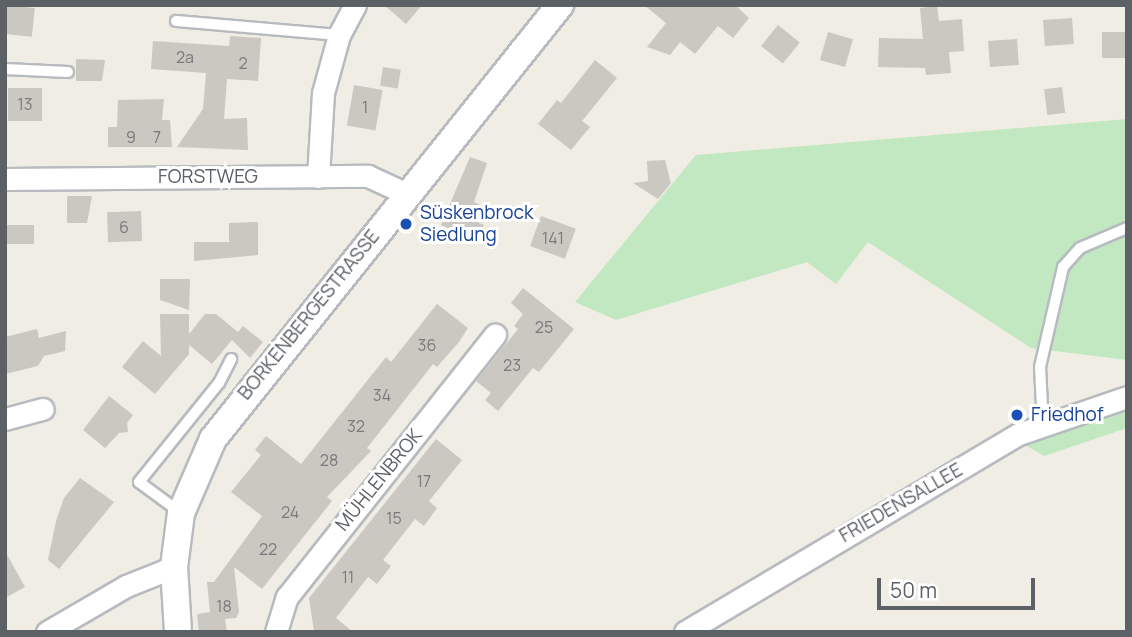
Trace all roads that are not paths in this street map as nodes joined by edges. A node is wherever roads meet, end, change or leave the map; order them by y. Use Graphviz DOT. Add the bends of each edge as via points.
graph roads {
  1 [pos="355,5"];
  2 [pos="560,5"];
  3 [pos="176,21"];
  4 [pos="340,35"];
  5 [pos="5,69"];
  6 [pos="68,72"];
  7 [pos="318,177"];
  8 [pos="5,178"];
  9 [pos="407,194"];
  10 [pos="1127,228"];
  11 [pos="495,335"];
  12 [pos="231,359"];
  13 [pos="1127,397"];
  14 [pos="43,409"];
  15 [pos="5,419"];
  16 [pos="1043,426"];
  17 [pos="181,513"];
  18 [pos="174,567"];
  19 [pos="47,632"];
  20 [pos="178,632"];
  21 [pos="276,632"];
  22 [pos="685,632"];
  1 -- 4 [label="street"];
  2 -- 9 [label="street, BORKENBERGESTRASSE"];
  3 -- 4 [label="lane"];
  4 -- 7 [label="street" via="323,93"];
  5 -- 6 [label="lane"];
  7 -- 8 [label="street, FORSTWEG"];
  7 -- 9 [label="street, FORSTWEG" via="368,176"];
  9 -- 17 [label="street, BORKENBERGESTRASSE" via="224,421"];
  10 -- 16 [label="lane" via="1080,248 1063,267 1040,367"];
  11 -- 21 [label="street, MÜHLENBROK" via="287,597"];
  12 -- 17 [label="lane" via="219,383 139,482"];
  13 -- 16 [label="street, FRIEDENSALLEE"];
  14 -- 15 [label="street"];
  16 -- 22 [label="street, FRIEDENSALLEE" via="1019,434"];
  17 -- 18 [label="street, BORKENBERGESTRASSE"];
  18 -- 19 [label="street" via="126,586"];
  18 -- 20 [label="street, BORKENBERGESTRASSE"];
}
